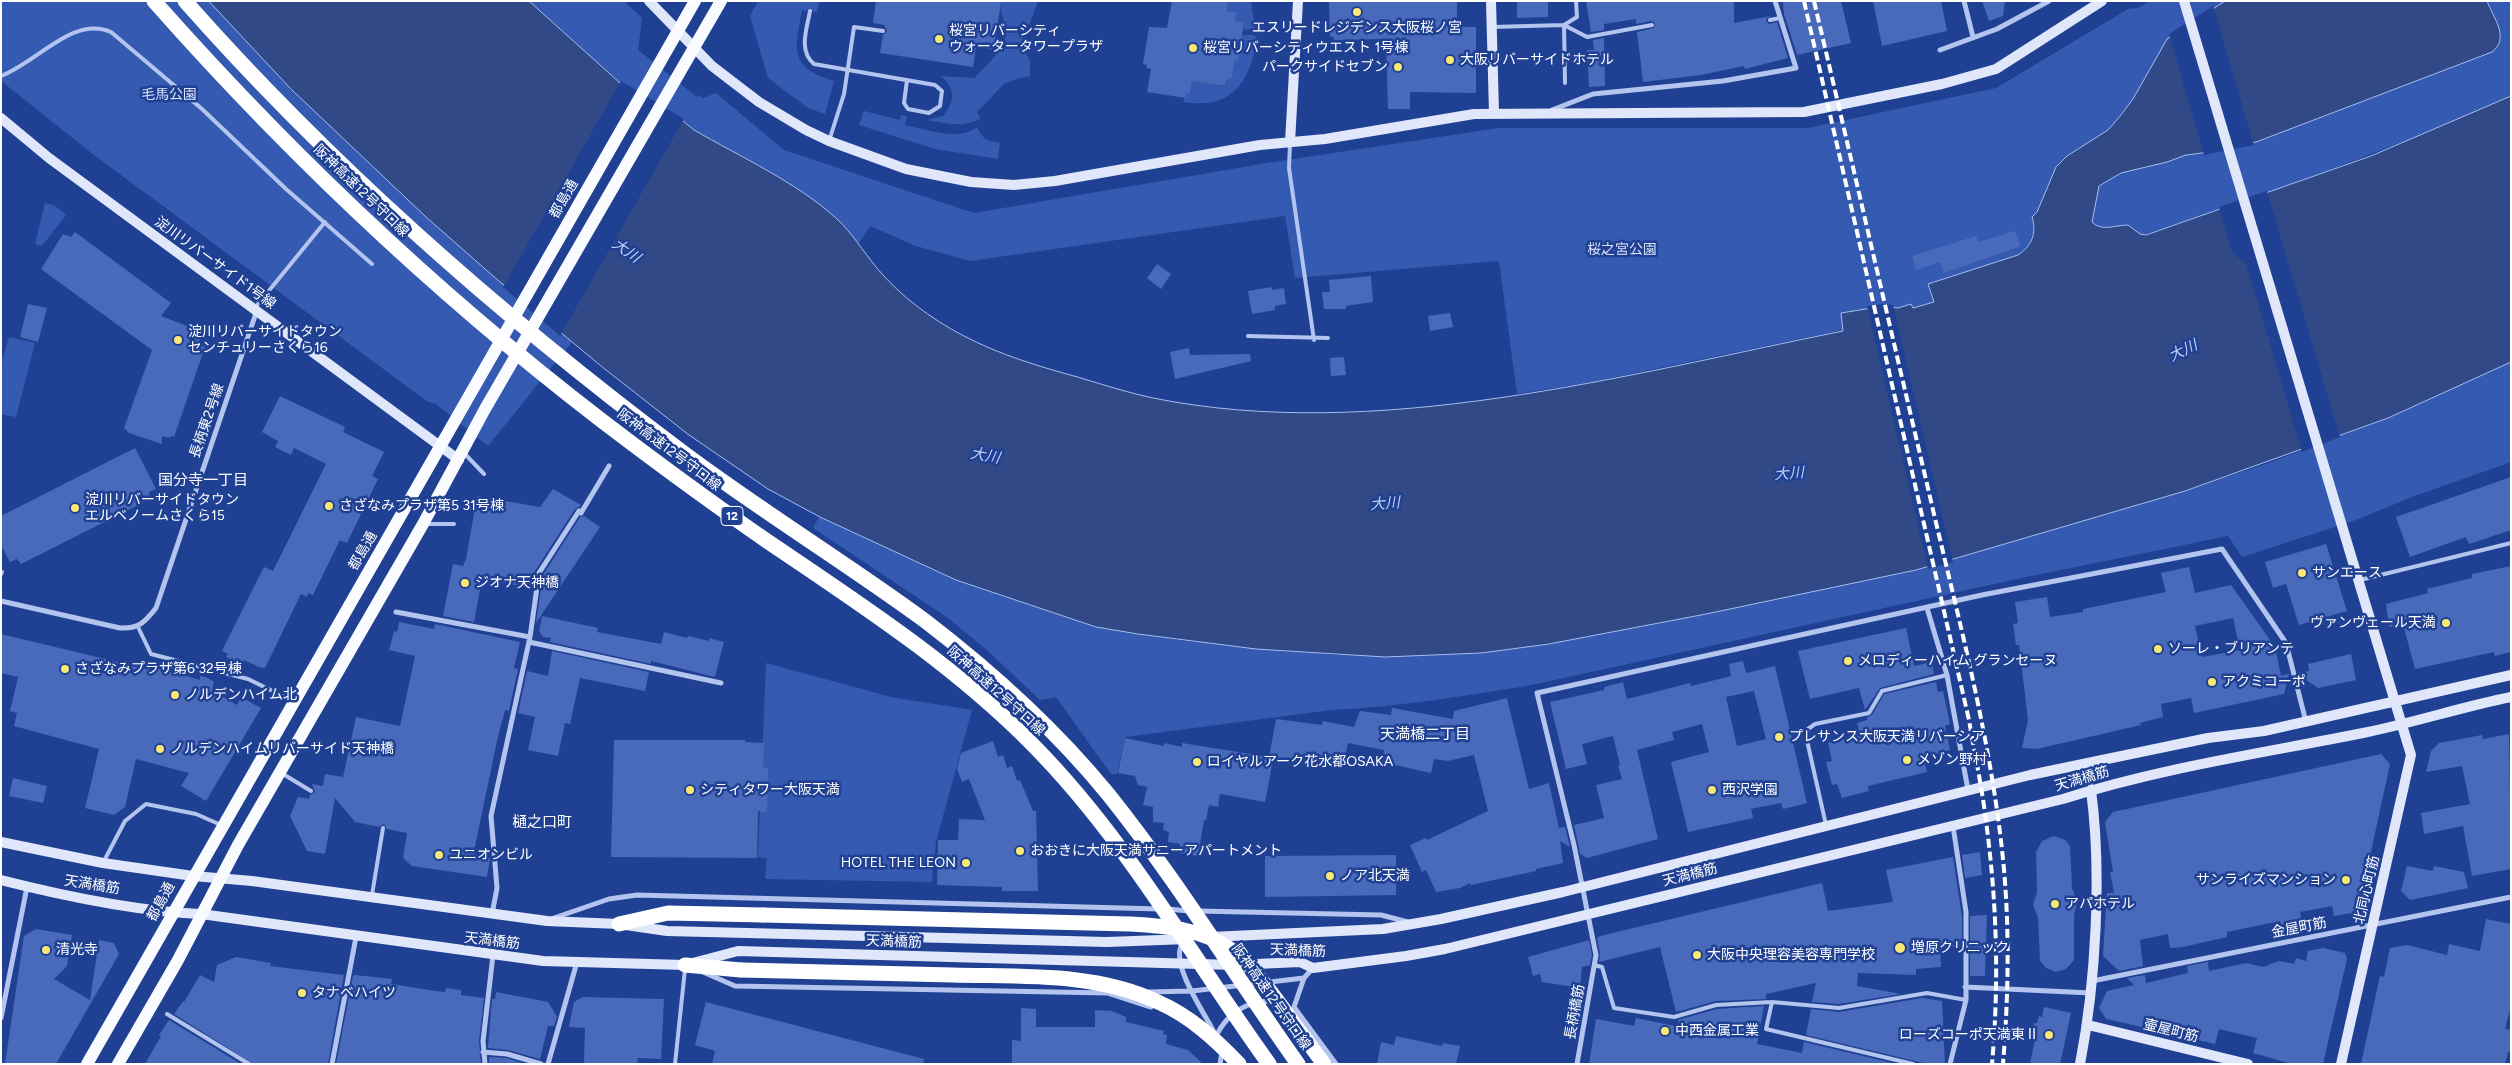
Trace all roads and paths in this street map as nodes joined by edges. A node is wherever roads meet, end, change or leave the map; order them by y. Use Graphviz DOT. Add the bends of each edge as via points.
graph roads {
  1 [pos="154,1"];
  2 [pos="185,1"];
  3 [pos="649,1"];
  4 [pos="695,1"];
  5 [pos="721,1"];
  6 [pos="1298,1"];
  7 [pos="1491,1"];
  8 [pos="1576,1"];
  9 [pos="1775,1"];
  10 [pos="1964,1"];
  11 [pos="2049,1"];
  12 [pos="2102,1"];
  13 [pos="2184,1"];
  14 [pos="810,11"];
  15 [pos="1780,18"];
  16 [pos="1770,20"];
  17 [pos="1564,25"];
  18 [pos="1652,25"];
  19 [pos="1492,27"];
  20 [pos="678,31"];
  21 [pos="883,31"];
  22 [pos="1973,37"];
  23 [pos="694,48"];
  24 [pos="1940,50"];
  25 [pos="848,71"];
  26 [pos="1,76"];
  27 [pos="907,80"];
  28 [pos="1565,82"];
  29 [pos="1546,112"];
  30 [pos="1494,113"];
  31 [pos="1,118"];
  32 [pos="829,140"];
  33 [pos="1290,142"];
  34 [pos="325,222"];
  35 [pos="372,264"];
  36 [pos="255,309"];
  37 [pos="1248,336"];
  38 [pos="1328,338"];
  39 [pos="1314,340"];
  40 [pos="440,445"];
  41 [pos="461,456"];
  42 [pos="609,466"];
  43 [pos="484,474"];
  44 [pos="424,524"];
  45 [pos="454,524"];
  46 [pos="2511,543"];
  47 [pos="2358,580"];
  48 [pos="1,601"];
  49 [pos="1927,608"];
  50 [pos="396,612"];
  51 [pos="138,627"];
  52 [pos="530,640"];
  53 [pos="1948,675"];
  54 [pos="2511,675"];
  55 [pos="721,683"];
  56 [pos="2511,697"];
  57 [pos="294,702"];
  58 [pos="2395,702"];
  59 [pos="2306,722"];
  60 [pos="2402,723"];
  61 [pos="2088,765"];
  62 [pos="280,772"];
  63 [pos="1968,790"];
  64 [pos="2091,790"];
  65 [pos="311,791"];
  66 [pos="222,826"];
  67 [pos="1826,826"];
  68 [pos="1953,826"];
  69 [pos="383,828"];
  70 [pos="1,842"];
  71 [pos="103,863"];
  72 [pos="193,876"];
  73 [pos="221,879"];
  74 [pos="1,880"];
  75 [pos="27,887"];
  76 [pos="1582,887"];
  77 [pos="2511,896"];
  78 [pos="371,898"];
  79 [pos="172,913"];
  80 [pos="201,914"];
  81 [pos="492,914"];
  82 [pos="1588,915"];
  83 [pos="546,921"];
  84 [pos="1413,923"];
  85 [pos="619,924"];
  86 [pos="2373,924"];
  87 [pos="356,937"];
  88 [pos="1186,939"];
  89 [pos="493,956"];
  90 [pos="577,962"];
  91 [pos="1180,963"];
  92 [pos="685,965"];
  93 [pos="1594,965"];
  94 [pos="1313,968"];
  95 [pos="1304,978"];
  96 [pos="2092,981"];
  97 [pos="1965,987"];
  98 [pos="1192,991"];
  99 [pos="1108,993"];
  100 [pos="2091,993"];
  101 [pos="1966,1000"];
  102 [pos="1772,1002"];
  103 [pos="1294,1006"];
  104 [pos="167,1014"];
  105 [pos="1165,1014"];
  106 [pos="1,1018"];
  107 [pos="1182,1023"];
  108 [pos="2088,1025"];
  109 [pos="1216,1036"];
  110 [pos="483,1052"];
  111 [pos="1221,1059"];
  112 [pos="87,1064"];
  113 [pos="118,1064"];
  114 [pos="249,1064"];
  115 [pos="332,1064"];
  116 [pos="485,1064"];
  117 [pos="542,1064"];
  118 [pos="548,1064"];
  119 [pos="675,1064"];
  120 [pos="1233,1064"];
  121 [pos="1239,1064"];
  122 [pos="1269,1064"];
  123 [pos="1298,1064"];
  124 [pos="1324,1064"];
  125 [pos="1336,1064"];
  126 [pos="1577,1064"];
  127 [pos="1913,1064"];
  128 [pos="1950,1064"];
  129 [pos="2080,1064"];
  130 [pos="2248,1064"];
  131 [pos="2342,1064"];
  1 -- 122 [label="highway, 阪神高速12号守口線 / 12, bridge" via="287,142 453,297 541,372 637,447 941,663 1033,745 1119,847"];
  2 -- 123 [label="highway, 阪神高速12号守口線 / 12, bridge" via="344,165 510,315 687,455 916,615 1018,698 1077,758 1138,833"];
  3 -- 20 [label="street"];
  4 -- 20 [label="main road, 都島通"];
  5 -- 23 [label="main road"];
  6 -- 33 [label="street"];
  7 -- 19 [label="street"];
  8 -- 17 [label="lane" via="1577,17"];
  9 -- 15 [label="street"];
  10 -- 22 [label="street"];
  11 -- 22 [label="street" via="1997,29"];
  12 -- 29 [label="street" via="1996,69 1846,104 1804,112"];
  13 -- 47 [label="street, 北同心町筋"];
  14 -- 25 [label="lane" via="804,45 808,58 820,66"];
  15 -- 16 [label="lane"];
  15 -- 29 [label="street" via="1796,68 1723,80 1593,94"];
  17 -- 18 [label="lane" via="1588,37"];
  17 -- 19 [label="lane"];
  17 -- 28 [label="lane"];
  19 -- 30 [label="street"];
  20 -- 23 [label="street"];
  20 -- 40 [label="main road, 都島通, bridge"];
  21 -- 25 [label="lane" via="854,27"];
  22 -- 24 [label="street"];
  23 -- 32 [label="street" via="759,102"];
  23 -- 41 [label="main road, bridge" via="471,433"];
  25 -- 27 [label="lane"];
  25 -- 32 [label="lane"];
  26 -- 34 [label="lane" via="81,29 101,27 202,110"];
  27 -- 27 [label="lane" via="940,87 943,96 937,110 929,113 906,108"];
  29 -- 30 [label="street"];
  30 -- 33 [label="street"];
  31 -- 36 [label="street, 淀川リバーサイド1号線" via="49,158"];
  32 -- 33 [label="street" via="915,171 971,182 1014,185 1056,181"];
  33 -- 39 [label="lane" via="1288,168"];
  34 -- 35 [label="lane"];
  34 -- 36 [label="lane"];
  36 -- 40 [label="street, 淀川リバーサイド1号線"];
  36 -- 51 [label="street, 長柄東2号線" via="156,608"];
  37 -- 39 [label="lane"];
  38 -- 39 [label="lane"];
  40 -- 41 [label="street, 淀川リバーサイド1号線"];
  40 -- 57 [label="main road, 都島通"];
  41 -- 43 [label="lane"];
  41 -- 44 [label="main road"];
  42 -- 52 [label="street" via="592,497 581,513 579,511 539,573"];
  44 -- 45 [label="lane"];
  44 -- 62 [label="main road"];
  46 -- 47 [label="lane"];
  47 -- 58 [label="street, 北同心町筋"];
  48 -- 51 [label="street" via="120,628"];
  49 -- 53 [label="street"];
  49 -- 59 [label="street" via="2222,549 2286,643"];
  49 -- 76 [label="street, 長柄橋筋" via="1537,693"];
  50 -- 52 [label="street"];
  51 -- 57 [label="lane" via="151,654 248,680"];
  52 -- 55 [label="street"];
  52 -- 81 [label="street" via="491,816 496,888"];
  53 -- 63 [label="street"];
  53 -- 67 [label="lane" via="1882,691 1869,713 1808,728 1806,736"];
  54 -- 58 [label="street, 天満橋筋"];
  56 -- 60 [label="street, 天満橋筋"];
  57 -- 66 [label="main road, 都島通"];
  58 -- 59 [label="street, 天満橋筋"];
  58 -- 60 [label="street, 北同心町筋"];
  59 -- 61 [label="street, 天満橋筋" via="2208,738"];
  60 -- 64 [label="street, 天満橋筋"];
  60 -- 86 [label="street, 北同心町筋" via="2411,755"];
  61 -- 63 [label="street, 天満橋筋"];
  61 -- 64 [label="street"];
  62 -- 65 [label="lane"];
  62 -- 73 [label="main road"];
  63 -- 67 [label="street, 天満橋筋"];
  64 -- 68 [label="street, 天満橋筋"];
  64 -- 96 [label="street" via="2096,898"];
  66 -- 71 [label="lane" via="196,814 146,804 125,821"];
  66 -- 72 [label="main road, 都島通"];
  67 -- 76 [label="street, 天満橋筋"];
  68 -- 82 [label="street, 天満橋筋"];
  68 -- 97 [label="street" via="1966,912"];
  69 -- 78 [label="lane"];
  70 -- 71 [label="street, 天満橋筋"];
  71 -- 72 [label="street, 天満橋筋"];
  72 -- 73 [label="street, 天満橋筋"];
  72 -- 79 [label="main road, 都島通"];
  73 -- 78 [label="street, 天満橋筋"];
  73 -- 80 [label="main road"];
  74 -- 75 [label="street, 天満橋筋"];
  75 -- 79 [label="street, 天満橋筋"];
  75 -- 106 [label="street"];
  76 -- 82 [label="street, 長柄橋筋"];
  76 -- 84 [label="street, 天満橋筋"];
  77 -- 86 [label="street, 金屋町筋"];
  78 -- 81 [label="street, 天満橋筋"];
  79 -- 80 [label="street, 天満橋筋"];
  79 -- 112 [label="main road, 都島通"];
  80 -- 87 [label="street, 天満橋筋"];
  80 -- 113 [label="main road"];
  81 -- 83 [label="street, 天満橋筋"];
  82 -- 93 [label="street, 長柄橋筋" via="1596,955"];
  82 -- 94 [label="street, 天満橋筋" via="1445,949"];
  83 -- 84 [label="street" via="609,899 637,895 1140,908 1237,914 1381,914"];
  83 -- 85 [label="street, 天満橋筋"];
  84 -- 88 [label="street, 天満橋筋" via="1365,930"];
  85 -- 88 [label="street, 天満橋筋" via="667,931 1107,942"];
  85 -- 124 [label="highway, bridge" via="668,913 1130,924 1182,929 1230,949 1258,978"];
  86 -- 96 [label="street, 金屋町筋"];
  86 -- 131 [label="street, 北同心町筋"];
  87 -- 89 [label="street, 天満橋筋"];
  87 -- 115 [label="street"];
  88 -- 91 [label="street" via="1180,947"];
  89 -- 90 [label="street, 天満橋筋"];
  89 -- 110 [label="street"];
  90 -- 92 [label="street, 天満橋筋"];
  90 -- 118 [label="street"];
  91 -- 92 [label="street, 天満橋筋" via="738,951"];
  91 -- 94 [label="street, 天満橋筋" via="1300,962"];
  91 -- 98 [label="street"];
  92 -- 99 [label="street" via="735,986"];
  92 -- 119 [label="lane"];
  92 -- 121 [label="highway, bridge" via="741,970 1038,978 1097,983 1133,992 1179,1013 1199,1026"];
  93 -- 102 [label="lane" via="1602,967 1614,1008 1674,1016 1716,1005"];
  93 -- 126 [label="street, 長柄橋筋"];
  94 -- 95 [label="street"];
  95 -- 98 [label="street"];
  95 -- 103 [label="street"];
  96 -- 100 [label="street"];
  97 -- 100 [label="street"];
  97 -- 101 [label="street"];
  98 -- 99 [label="street"];
  98 -- 109 [label="street"];
  99 -- 105 [label="street"];
  100 -- 108 [label="street"];
  101 -- 102 [label="lane" via="1927,994 1840,1008"];
  101 -- 128 [label="street"];
  102 -- 127 [label="lane" via="1766,1029"];
  103 -- 109 [label="street" via="1275,1001 1250,1003 1238,1008"];
  103 -- 125 [label="street"];
  104 -- 114 [label="lane"];
  107 -- 111 [label="street"];
  108 -- 129 [label="street"];
  108 -- 130 [label="street, 壷屋町筋"];
  109 -- 111 [label="street"];
  110 -- 116 [label="street"];
  110 -- 117 [label="street" via="507,1054"];
  111 -- 120 [label="street"];
}
